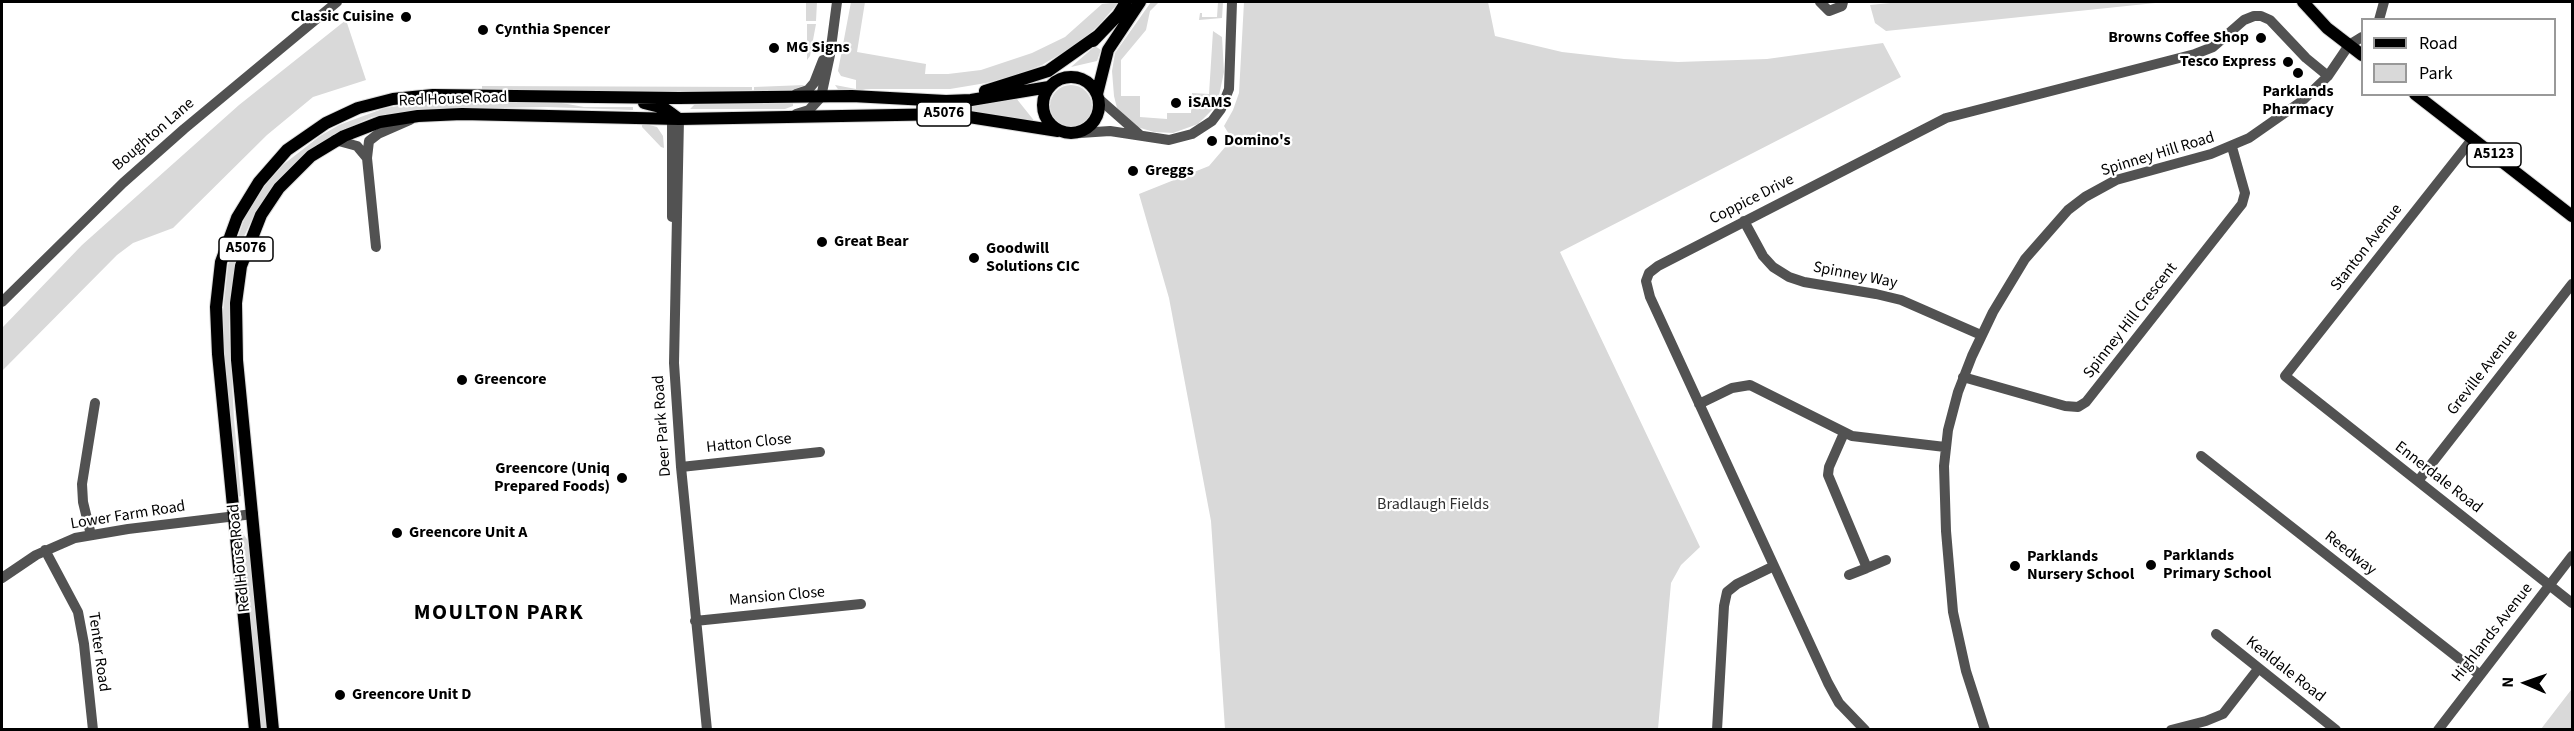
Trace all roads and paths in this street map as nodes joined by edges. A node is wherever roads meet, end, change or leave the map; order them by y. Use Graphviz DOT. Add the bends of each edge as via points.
graph roads {
  1 [pos="337,2"];
  2 [pos="837,2"];
  3 [pos="1126,2"];
  4 [pos="1140,2"];
  5 [pos="1232,2"];
  6 [pos="1820,2"];
  7 [pos="1844,2"];
  8 [pos="2303,2"];
  9 [pos="2384,2"];
  10 [pos="2380,18"];
  11 [pos="833,31"];
  12 [pos="1099,35"];
  13 [pos="2361,38"];
  14 [pos="2349,45"];
  15 [pos="2361,54"];
  16 [pos="818,75"];
  17 [pos="2328,76"];
  18 [pos="1052,84"];
  19 [pos="548,95"];
  20 [pos="786,96"];
  21 [pos="1097,96"];
  22 [pos="2418,96"];
  23 [pos="672,98"];
  24 [pos="816,100"];
  25 [pos="946,101"];
  26 [pos="418,116"];
  27 [pos="790,116"];
  28 [pos="674,117"];
  29 [pos="829,117"];
  30 [pos="1058,131"];
  31 [pos="1080,132"];
  32 [pos="1143,137"];
  33 [pos="2473,138"];
  34 [pos="335,140"];
  35 [pos="2232,147"];
  36 [pos="367,158"];
  37 [pos="2572,216"];
  38 [pos="1744,221"];
  39 [pos="376,247"];
  40 [pos="2572,284"];
  41 [pos="2,302"];
  42 [pos="1981,335"];
  43 [pos="2285,376"];
  44 [pos="1963,377"];
  45 [pos="94,403"];
  46 [pos="1699,404"];
  47 [pos="1844,433"];
  48 [pos="1945,447"];
  49 [pos="820,452"];
  50 [pos="2201,456"];
  51 [pos="681,466"];
  52 [pos="2418,481"];
  53 [pos="253,514"];
  54 [pos="234,516"];
  55 [pos="91,535"];
  56 [pos="45,550"];
  57 [pos="2572,556"];
  58 [pos="1886,560"];
  59 [pos="1774,566"];
  60 [pos="1867,568"];
  61 [pos="1849,575"];
  62 [pos="2,578"];
  63 [pos="2550,585"];
  64 [pos="2572,603"];
  65 [pos="861,604"];
  66 [pos="695,621"];
  67 [pos="2216,634"];
  68 [pos="2258,669"];
  69 [pos="2480,675"];
  70 [pos="93,729"];
  71 [pos="255,729"];
  72 [pos="273,729"];
  73 [pos="707,729"];
  74 [pos="1717,729"];
  75 [pos="1865,729"];
  76 [pos="1985,729"];
  77 [pos="2171,729"];
  78 [pos="2336,729"];
  79 [pos="2438,729"];
  1 -- 41 [label="street, Boughton Lane" via="132,175"];
  2 -- 11 [label="street"];
  3 -- 12 [label="main road"];
  4 -- 21 [label="main road" via="1108,50"];
  5 -- 32 [label="street" via="1229,89 1221,109 1212,121 1192,134 1169,140"];
  6 -- 7 [label="street" via="1829,11"];
  8 -- 14 [label="main road"];
  9 -- 10 [label="street"];
  11 -- 16 [label="street"];
  11 -- 24 [label="street"];
  12 -- 18 [label="main road"];
  12 -- 25 [label="main road" via="1048,71"];
  13 -- 14 [label="street"];
  14 -- 15 [label="main road"];
  14 -- 17 [label="street, Spinney Hill Road"];
  16 -- 20 [label="street" via="808,90"];
  16 -- 24 [label="street"];
  17 -- 35 [label="street, Spinney Hill Road" via="2288,112"];
  17 -- 38 [label="street, Coppice Drive" via="2270,20 2254,16 2195,54 1946,118"];
  18 -- 21 [label="main road" via="1078,78 1092,87"];
  18 -- 25 [label="main road"];
  18 -- 30 [label="main road" via="1042,102 1042,111"];
  19 -- 23 [label="main road"];
  19 -- 28 [label="main road" via="581,103 651,104"];
  19 -- 54 [label="main road" via="433,95 376,103 312,131 287,150 259,182 228,239 216,307"];
  20 -- 23 [label="main road"];
  20 -- 24 [label="main road"];
  21 -- 31 [label="main road" via="1094,122"];
  21 -- 32 [label="street"];
  22 -- 33 [label="main road, A5123"];
  23 -- 28 [label="street, Deer Park Road"];
  24 -- 25 [label="main road"];
  24 -- 27 [label="street" via="809,110"];
  24 -- 29 [label="street" via="819,114"];
  26 -- 28 [label="main road, Red House Road / A5076"];
  26 -- 34 [label="main road, Red House Road / A5076" via="380,122"];
  26 -- 36 [label="street" via="369,141"];
  27 -- 28 [label="main road, Red House Road / A5076"];
  27 -- 29 [label="main road, Red House Road / A5076"];
  28 -- 51 [label="street, Deer Park Road" via="670,191 675,232 674,363"];
  29 -- 30 [label="main road, Red House Road / A5076" via="950,114"];
  30 -- 31 [label="main road"];
  31 -- 32 [label="street" via="1110,131"];
  33 -- 37 [label="main road, A5123"];
  33 -- 43 [label="street, Stanton Avenue"];
  34 -- 36 [label="street" via="357,146"];
  34 -- 53 [label="main road, Red House Road / A5076" via="292,173 268,202 241,266 235,327"];
  35 -- 42 [label="street, Spinney Hill Road" via="2116,180 2085,197 2068,210 2025,259"];
  35 -- 44 [label="street, Spinney Hill Crescent" via="2245,193 2242,204 2086,402 2078,407 2065,406"];
  36 -- 39 [label="street"];
  38 -- 42 [label="street, Spinney Way" via="1764,256 1789,277 1901,300"];
  38 -- 46 [label="street, Coppice Drive" via="1658,266 1647,277 1650,297"];
  40 -- 52 [label="street, Greville Avenue"];
  42 -- 44 [label="street, Spinney Hill Road"];
  43 -- 52 [label="street, Ennerdale Road"];
  44 -- 48 [label="street, Spinney Hill Road"];
  45 -- 55 [label="street" via="81,484"];
  46 -- 47 [label="street" via="1732,388 1750,385"];
  46 -- 59 [label="street, Coppice Drive"];
  47 -- 48 [label="street"];
  47 -- 60 [label="street" via="1828,475"];
  48 -- 76 [label="street, Spinney Hill Road" via="1945,521 1953,612"];
  49 -- 51 [label="street, Hatton Close"];
  50 -- 69 [label="street, Reedway"];
  51 -- 66 [label="street, Deer Park Road"];
  52 -- 63 [label="street, Ennerdale Road"];
  53 -- 54 [label="street, Lower Farm Road"];
  53 -- 72 [label="main road, Red House Road / A5076"];
  54 -- 55 [label="street, Lower Farm Road"];
  54 -- 71 [label="main road"];
  55 -- 56 [label="street, Lower Farm Road"];
  56 -- 62 [label="street, Lower Farm Road"];
  56 -- 70 [label="street, Tenter Road" via="78,612"];
  57 -- 63 [label="street, Highlands Avenue"];
  58 -- 60 [label="street"];
  59 -- 74 [label="street" via="1727,592"];
  59 -- 75 [label="street, Coppice Drive" via="1833,694"];
  60 -- 61 [label="street"];
  63 -- 64 [label="street, Ennerdale Road"];
  63 -- 69 [label="street, Highlands Avenue"];
  65 -- 66 [label="street, Mansion Close"];
  66 -- 73 [label="street, Deer Park Road"];
  67 -- 68 [label="street, Kealdale Road"];
  68 -- 77 [label="street" via="2223,714"];
  68 -- 78 [label="street, Kealdale Road"];
  69 -- 79 [label="street, Highlands Avenue"];
}
